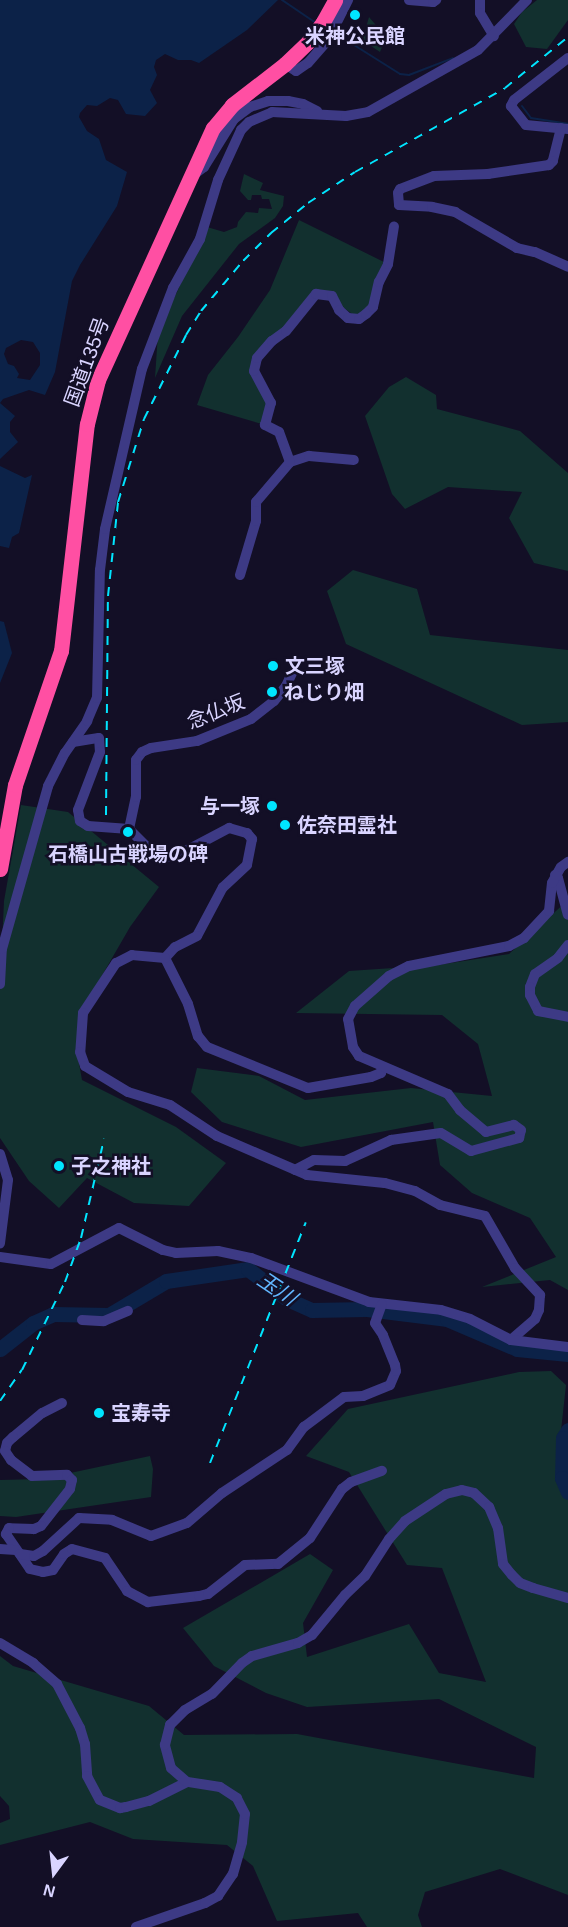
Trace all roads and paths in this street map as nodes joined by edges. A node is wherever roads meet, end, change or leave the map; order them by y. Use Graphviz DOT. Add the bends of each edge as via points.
graph roads {
  1 [pos="335,0"];
  2 [pos="348,0"];
  3 [pos="409,0"];
  4 [pos="436,0"];
  5 [pos="480,0"];
  6 [pos="527,0"];
  7 [pos="494,36"];
  8 [pos="568,58"];
  9 [pos="290,59"];
  10 [pos="319,113"];
  11 [pos="564,129"];
  12 [pos="192,172"];
  13 [pos="394,226"];
  14 [pos="568,267"];
  15 [pos="354,460"];
  16 [pos="290,462"];
  17 [pos="240,575"];
  18 [pos="292,673"];
  19 [pos="73,742"];
  20 [pos="129,829"];
  21 [pos="568,862"];
  22 [pos="0,868"];
  23 [pos="555,875"];
  24 [pos="568,915"];
  25 [pos="568,945"];
  26 [pos="165,958"];
  27 [pos="0,984"];
  28 [pos="568,1017"];
  29 [pos="382,1067"];
  30 [pos="0,1154"];
  31 [pos="295,1170"];
  32 [pos="0,1243"];
  33 [pos="0,1257"];
  34 [pos="382,1304"];
  35 [pos="128,1311"];
  36 [pos="82,1320"];
  37 [pos="511,1340"];
  38 [pos="568,1347"];
  39 [pos="62,1403"];
  40 [pos="382,1471"];
  41 [pos="0,1549"];
  42 [pos="18,1552"];
  43 [pos="568,1598"];
  44 [pos="0,1643"];
  45 [pos="187,1782"];
  46 [pos="136,1927"];
  1 -- 9 [label="highway, 国道135号" via="318,29"];
  2 -- 9 [label="street" via="331,35 302,69 296,71"];
  3 -- 4 [label="street"];
  5 -- 7 [label="street" via="480,13"];
  6 -- 7 [label="street"];
  7 -- 10 [label="street" via="471,55 368,112 346,116"];
  8 -- 11 [label="street" via="511,105 526,125"];
  9 -- 12 [label="highway, 国道135号" via="221,116"];
  10 -- 12 [label="street" via="288,101 268,101 250,107 234,119 204,167"];
  10 -- 19 [label="street" via="272,111 241,130 218,180 200,239 161,316 137,387 108,513 100,570 97,698"];
  11 -- 14 [label="street" via="549,165 488,174 434,176 398,193 399,205 455,212 517,248"];
  12 -- 22 [label="highway, 国道135号" via="94,393 62,651 15,785"];
  13 -- 16 [label="street" via="388,264 373,307 366,314 359,319 348,318 332,297 316,294 286,331 257,358 254,371 271,403 265,425 279,432"];
  15 -- 16 [label="street" via="309,456"];
  16 -- 17 [label="street" via="256,502 256,521"];
  18 -- 20 [label="street, 念仏坂" via="274,701 251,719 197,741 142,752 136,760"];
  19 -- 20 [label="street" via="99,738 100,752 78,810 80,821 88,826"];
  19 -- 27 [label="street" via="48,786 2,949"];
  20 -- 26 [label="street" via="146,846 167,857 229,828 248,833 252,839 247,864 223,887 196,936 169,951"];
  21 -- 23 [label="street"];
  23 -- 24 [label="street"];
  23 -- 29 [label="street" via="549,910 524,938 509,946 409,966 389,976 352,1010 348,1025 353,1047 358,1056"];
  25 -- 28 [label="street" via="558,958 535,974 530,987 538,1011"];
  26 -- 29 [label="street" via="188,1004 198,1036 212,1052 308,1088 371,1077 381,1073"];
  26 -- 31 [label="street" via="132,955 116,963 82,1013 80,1052 85,1066 128,1092 170,1106 217,1137"];
  29 -- 31 [label="street" via="448,1094 486,1132 514,1125 521,1134 477,1151 464,1149 441,1133 391,1140 345,1161 314,1160"];
  30 -- 32 [label="street" via="8,1180"];
  31 -- 37 [label="street" via="385,1183 415,1191 440,1205 485,1216 515,1268 540,1295 535,1319"];
  33 -- 34 [label="street" via="51,1264 119,1228 163,1250 218,1251 251,1258"];
  34 -- 37 [label="street" via="441,1310 471,1319"];
  34 -- 42 [label="street" via="375,1323 395,1365 390,1385 363,1396 344,1397 304,1427 287,1450 222,1493 187,1523 151,1536 112,1520 79,1518 43,1551 34,1556"];
  35 -- 36 [label="street" via="104,1321"];
  37 -- 38 [label="street"];
  39 -- 42 [label="street" via="42,1413 6,1445 10,1461 29,1474 64,1473 72,1480 70,1489 41,1527 6,1530"];
  40 -- 42 [label="street" via="342,1489 310,1538 278,1564 245,1565 200,1596 147,1602 127,1591 105,1558 76,1549 67,1551 48,1572 30,1569"];
  41 -- 42 [label="street"];
  43 -- 45 [label="street" via="520,1583 512,1575 501,1556 498,1528 480,1497 462,1490 446,1494 396,1529 365,1576 312,1635 252,1656 212,1694 177,1716 170,1725 165,1745 171,1768"];
  44 -- 45 [label="street" via="33,1663 57,1684 80,1728 87,1776 100,1800 126,1807 149,1801"];
  45 -- 46 [label="street" via="226,1789 242,1805 245,1823 233,1874 218,1896 206,1903"];
}
